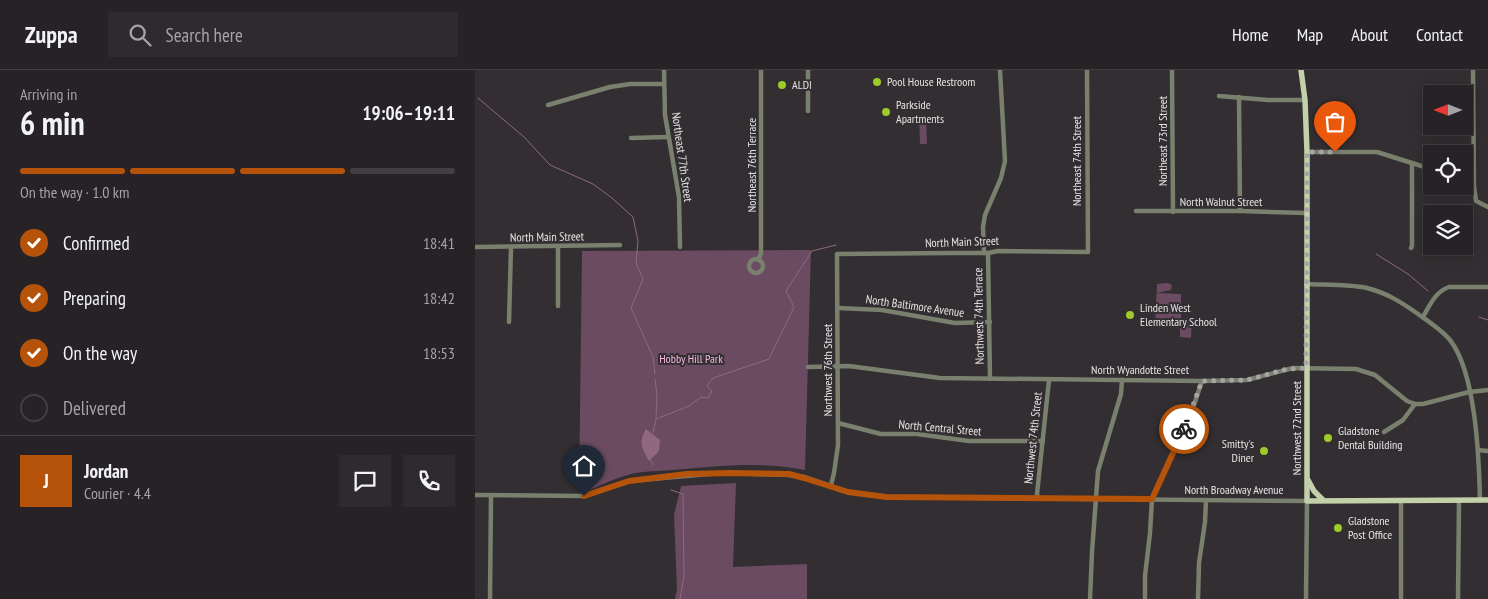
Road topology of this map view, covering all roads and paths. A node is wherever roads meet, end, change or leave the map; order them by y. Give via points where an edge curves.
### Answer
1 (664, 70) edge
2 (761, 70) edge
3 (808, 70) edge
4 (1000, 70) edge
5 (1087, 70) edge
6 (1172, 70) edge
7 (1301, 70) edge
8 (1473, 70) edge
9 (664, 84) junction
10 (1219, 96) dead end
11 (1239, 97) junction
12 (1305, 100) junction
13 (548, 105) dead end
14 (809, 111) dead end
15 (668, 137) junction
16 (631, 138) dead end
17 (1473, 145) edge
18 (1307, 152) junction
19 (1412, 163) junction
20 (1423, 166) edge
21 (1473, 182) edge
22 (1488, 207) edge
23 (1239, 211) junction
24 (1136, 212) dead end
25 (1173, 212) junction
26 (1306, 213) junction
27 (620, 245) dead end
28 (475, 247) edge
29 (511, 247) junction
30 (558, 247) junction
31 (680, 247) dead end
32 (1411, 248) dead end
33 (1088, 252) joint
34 (986, 253) junction
35 (837, 254) joint
36 (758, 260) dead end
37 (1306, 284) junction
38 (1488, 287) edge
39 (558, 306) dead end
40 (837, 308) junction
41 (1423, 317) junction
42 (509, 322) dead end
43 (990, 322) junction
44 (808, 367) dead end
45 (837, 367) junction
46 (1306, 368) junction
47 (990, 379) junction
48 (1049, 380) junction
49 (1122, 380) junction
50 (1202, 381) junction
51 (1488, 390) edge
52 (1469, 392) junction
53 (1415, 404) junction
54 (838, 423) junction
55 (1384, 432) dead end
56 (1043, 441) junction
57 (1478, 450) junction
58 (1488, 450) edge
59 (1307, 478) junction
60 (831, 485) junction
61 (475, 495) edge
62 (491, 496) junction
63 (1038, 498) junction
64 (1095, 499) junction
65 (1152, 499) junction
66 (1206, 500) junction
67 (1307, 500) junction
68 (1324, 500) junction
69 (1401, 500) junction
70 (1459, 500) junction
71 (1480, 500) junction
72 (1488, 500) edge
73 (490, 599) edge
74 (1090, 599) edge
75 (1145, 599) edge
76 (1198, 599) edge
77 (1306, 599) edge
78 (1401, 599) edge
79 (1458, 599) edge

1 - 9 street, Northeast 77th Street
2 - 36 street, Northeast 76th Terrace via 761,253
3 - 14 street
4 - 34 street, Northwest 74th Terrace via 1005,161 985,215
5 - 33 street, Northeast 74th Street
6 - 25 street, Northeast 73rd Street
7 - 12 main road, Northwest 72nd Street
8 - 17 street
9 - 13 street via 610,87
9 - 15 street, Northeast 77th Street
10 - 11 street
11 - 12 street
11 - 23 street
12 - 18 main road, Northwest 72nd Street
15 - 16 street
15 - 31 street, Northeast 77th Street via 678,188
18 - 19 street via 1377,152
18 - 26 main road, Northwest 72nd Street
19 - 20 street
19 - 32 street
21 - 22 street via 1476,201
23 - 25 street, North Walnut Street
23 - 26 street, North Walnut Street
24 - 25 street, North Walnut Street
26 - 37 main road, Northwest 72nd Street
27 - 30 street, North Main Street
28 - 29 street, North Main Street
29 - 30 street, North Main Street
29 - 42 street
30 - 39 street
33 - 34 street, North Main Street via 998,250
34 - 35 street, North Main Street
34 - 43 street, Northwest 74th Terrace
35 - 40 street, Northwest 76th Street
37 - 41 street via 1377,291 1395,297
37 - 46 main road, Northwest 72nd Street
38 - 41 street via 1444,289 1436,295
40 - 43 street, North Baltimore Avenue via 883,310 955,322
40 - 45 street, Northwest 76th Street
41 - 52 street via 1454,346 1463,363
43 - 47 street, Northwest 74th Terrace
44 - 45 street, North Wyandotte Street
45 - 47 street, North Wyandotte Street via 940,378
45 - 54 street, Northwest 76th Street
46 - 50 street, North Wyandotte Street via 1287,369 1247,380
46 - 53 street, North Wyandotte Street via 1365,370
46 - 59 main road, Northwest 72nd Street
47 - 48 street, North Wyandotte Street
48 - 49 street, North Wyandotte Street
48 - 56 street, Northwest 74th Street
49 - 50 street, North Wyandotte Street
49 - 64 street via 1121,394 1101,460
50 - 65 street
51 - 52 street
52 - 53 street
52 - 57 street
53 - 55 street via 1403,420
54 - 56 street, North Central Street via 881,434 917,434 969,441
54 - 60 street, Northwest 76th Street via 837,456
56 - 63 street, Northwest 74th Street
57 - 58 street
57 - 71 street
59 - 67 main road, Northwest 72nd Street
59 - 68 main road
60 - 62 street, North Broadway Avenue via 789,474 687,474 629,481 584,496
60 - 63 street, North Broadway Avenue via 848,492 886,497
61 - 62 street, North Broadway Avenue
62 - 73 street
63 - 64 street, North Broadway Avenue
64 - 65 street, North Broadway Avenue
64 - 74 street
65 - 66 street, North Broadway Avenue
65 - 75 street
66 - 67 street, North Broadway Avenue
66 - 76 street
67 - 68 main road, North Broadway Avenue
67 - 77 street, Northwest 72nd Street
68 - 69 main road, North Broadway Avenue
69 - 70 main road, North Broadway Avenue
69 - 78 street
70 - 71 main road, North Broadway Avenue
70 - 79 street
71 - 72 main road, North Broadway Avenue

